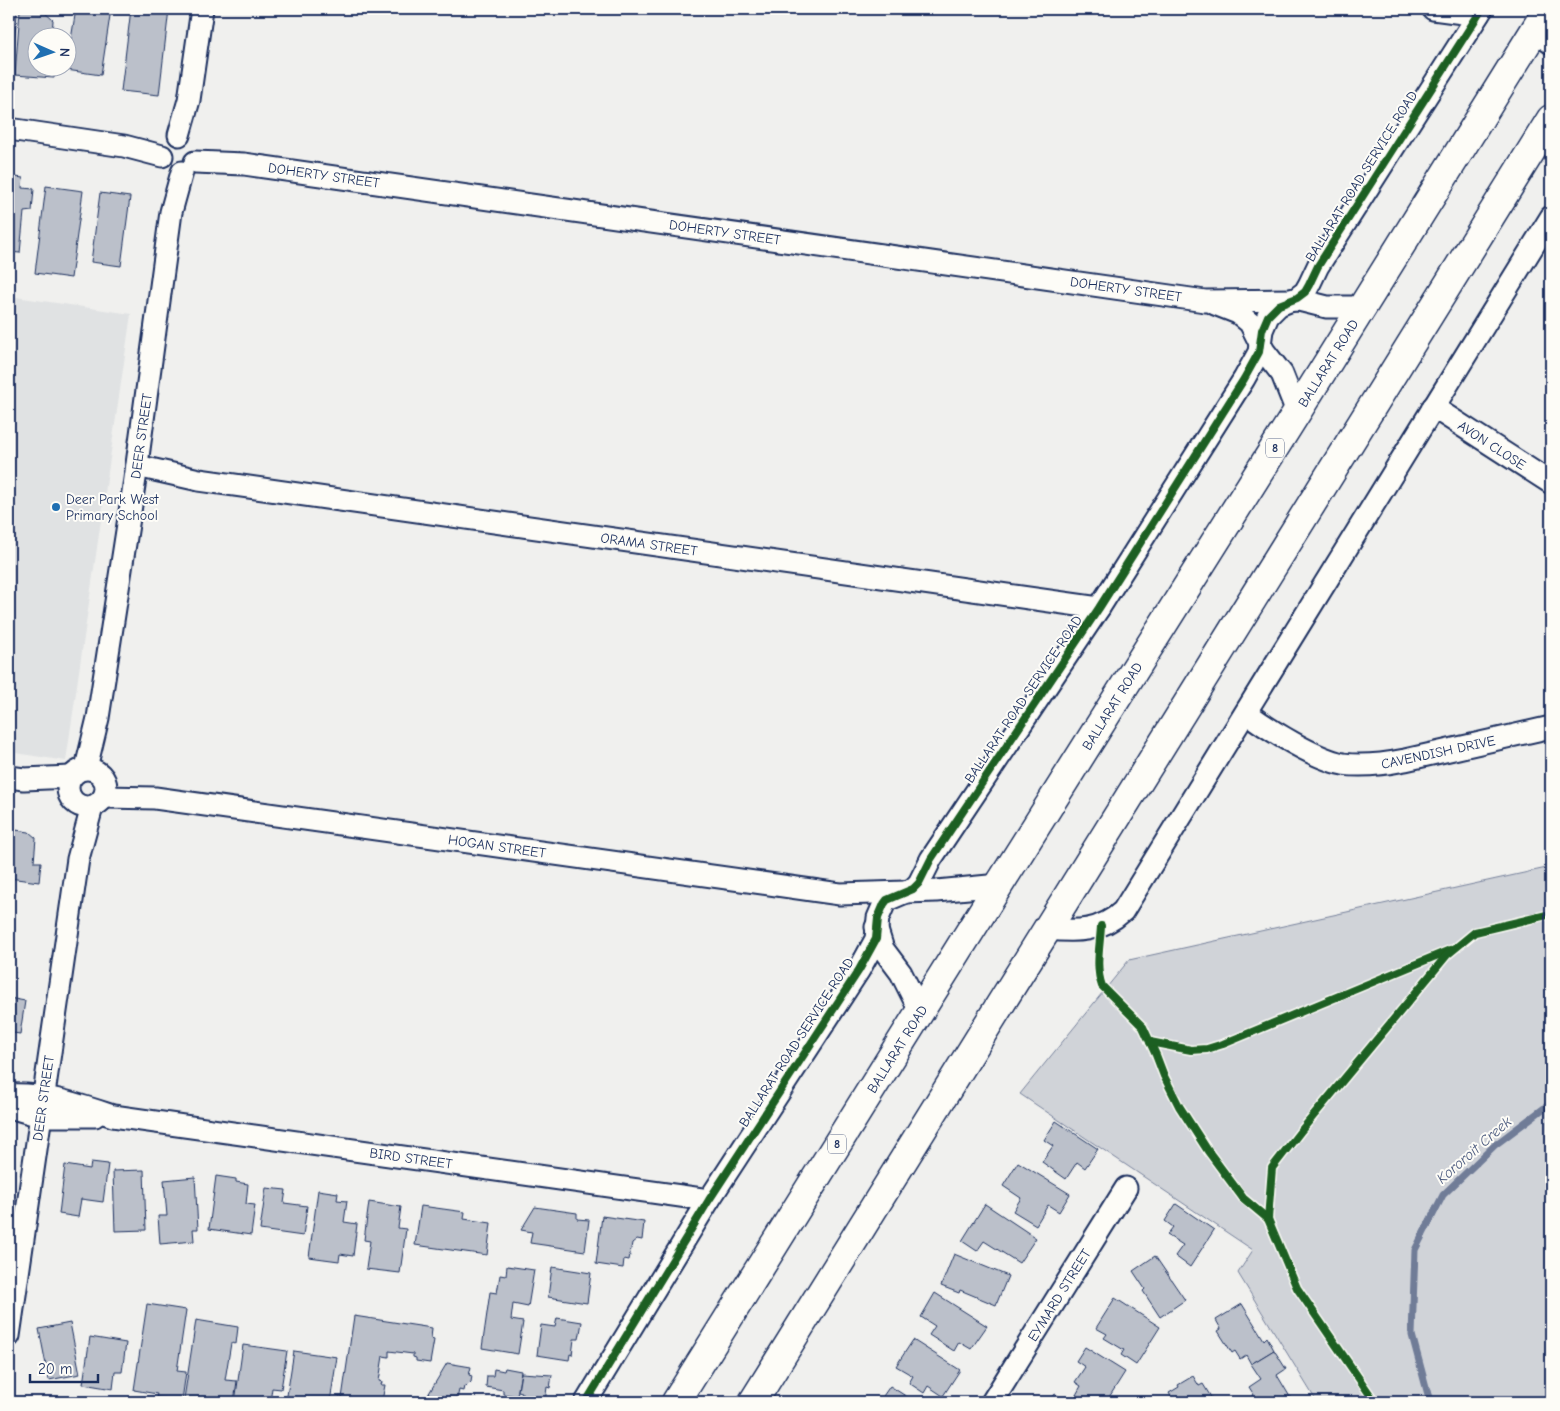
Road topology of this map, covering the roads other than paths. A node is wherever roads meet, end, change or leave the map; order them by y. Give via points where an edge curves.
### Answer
1 (202, 9) edge
2 (1433, 9) edge
3 (1480, 12) edge
4 (1544, 28) edge
5 (1551, 119) edge
6 (9, 130) edge
7 (180, 154) junction
8 (1551, 217) edge
9 (1291, 300) junction
10 (1205, 301) junction
11 (1363, 307) junction
12 (1261, 344) junction
13 (1433, 407) junction
14 (1297, 412) junction
15 (136, 472) junction
16 (1551, 483) edge
17 (1099, 608) junction
18 (1247, 713) junction
19 (1551, 727) edge
20 (16, 778) edge
21 (88, 788) junction
22 (999, 886) junction
23 (905, 892) junction
24 (840, 894) junction
25 (1048, 929) junction
26 (877, 933) junction
27 (920, 1011) junction
28 (9, 1095) edge
29 (41, 1106) junction
30 (9, 1107) edge
31 (1126, 1188) dead end
32 (709, 1200) junction
33 (9, 1336) edge
34 (586, 1402) edge
35 (676, 1402) edge
36 (753, 1402) edge
37 (992, 1402) edge

1 - 7 street, DEER STREET
2 - 3 street
3 - 9 street, BALLARAT ROAD SERVICE ROAD via 1318,266 1307,290
4 - 11 highway, BALLARAT ROAD / 8
5 - 25 highway
6 - 7 street, DOHERTY STREET
7 - 10 street, DOHERTY STREET
7 - 15 street, DEER STREET
8 - 13 street
9 - 10 street, DOHERTY STREET
9 - 11 street, DOHERTY STREET via 1335,308
9 - 12 street, BALLARAT ROAD SERVICE ROAD via 1276,307 1268,316
10 - 12 street, DOHERTY STREET via 1244,316
11 - 14 highway, BALLARAT ROAD / 8
12 - 14 street, DOHERTY STREET via 1282,374
12 - 17 street, BALLARAT ROAD SERVICE ROAD via 1258,356 1244,379
13 - 16 street, AVON CLOSE
13 - 18 street
14 - 22 highway, BALLARAT ROAD / 8
15 - 17 street, ORAMA STREET
15 - 21 street, DEER STREET
17 - 23 street, BALLARAT ROAD SERVICE ROAD via 931,859 919,883
18 - 19 street, CAVENDISH DRIVE via 1323,758 1364,766 1382,765
18 - 25 street via 1123,911 1102,926 1074,931
20 - 21 street, HOGAN STREET
21 - 24 street, HOGAN STREET
21 - 29 street, DEER STREET
22 - 23 street, HOGAN STREET
22 - 27 highway, BALLARAT ROAD / 8
23 - 24 street, HOGAN STREET
23 - 26 street, BALLARAT ROAD SERVICE ROAD via 884,904 878,918
24 - 26 street, HOGAN STREET via 867,911
25 - 36 highway
26 - 27 street, HOGAN STREET via 883,949 902,973
26 - 32 street, BALLARAT ROAD SERVICE ROAD via 859,970
27 - 35 highway, BALLARAT ROAD / 8
28 - 29 street, BIRD STREET
29 - 30 street, BIRD STREET
29 - 32 street, BIRD STREET
29 - 33 street, DEER STREET
31 - 37 street, EYMARD STREET
32 - 34 street, BALLARAT ROAD SERVICE ROAD

